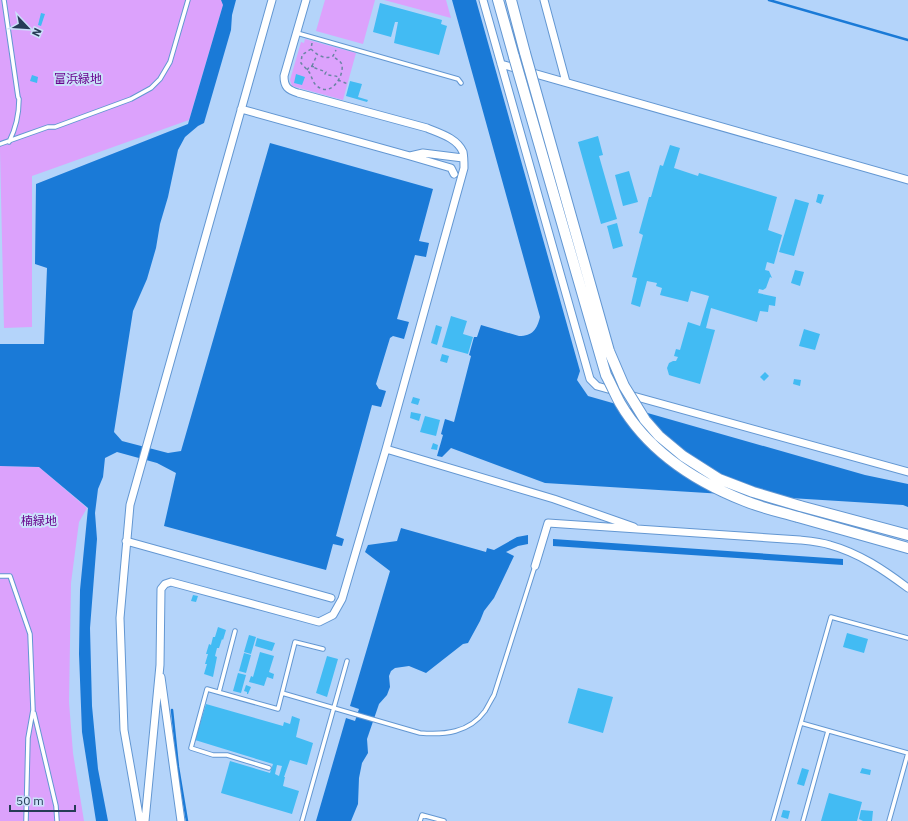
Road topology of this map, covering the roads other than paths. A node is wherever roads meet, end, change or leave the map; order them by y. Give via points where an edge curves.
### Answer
1 (4, 0) edge
2 (188, 0) edge
3 (272, 0) edge
4 (306, 0) edge
5 (482, 0) edge
6 (498, 0) edge
7 (511, 0) edge
8 (544, 0) edge
9 (296, 32) junction
10 (501, 64) junction
11 (566, 82) junction
12 (461, 83) dead end
13 (241, 109) junction
14 (9, 142) junction
15 (0, 144) edge
16 (410, 156) junction
17 (464, 158) junction
18 (454, 174) dead end
19 (908, 180) edge
20 (386, 449) junction
21 (908, 472) edge
22 (643, 530) junction
23 (908, 535) edge
24 (126, 541) junction
25 (908, 548) edge
26 (535, 566) joint
27 (0, 576) edge
28 (908, 588) edge
29 (331, 598) dead end
30 (235, 631) dead end
31 (908, 638) edge
32 (322, 649) dead end
33 (347, 661) dead end
34 (160, 665) junction
35 (219, 692) junction
36 (282, 693) junction
37 (334, 708) junction
38 (33, 710) junction
39 (801, 723) junction
40 (828, 731) junction
41 (908, 753) edge
42 (269, 768) dead end
43 (26, 821) edge
44 (57, 821) edge
45 (140, 821) edge
46 (145, 821) edge
47 (181, 821) edge
48 (302, 821) edge
49 (420, 821) edge
50 (444, 821) edge
51 (773, 821) edge
52 (803, 821) edge
53 (889, 821) edge

1 - 14 lane via 20,99 15,130
2 - 14 lane via 170,62 151,88 131,99
3 - 13 street
4 - 9 street
5 - 10 street
6 - 25 street, bridge via 606,375 621,404 641,431 658,450 685,471 747,502
7 - 23 street, bridge via 609,350 624,386 645,420 683,456 719,479 800,506
8 - 11 street
9 - 12 lane via 458,79
9 - 17 street via 284,76 288,90 438,132 457,143
10 - 11 street
10 - 21 street via 592,383
11 - 19 street
13 - 16 street
13 - 24 street via 130,505
14 - 15 lane
16 - 17 street via 423,153
16 - 18 street via 451,168
17 - 20 street via 464,168
20 - 22 street via 554,498
20 - 34 street via 342,599 333,615 319,622 171,582 165,584 160,595
22 - 26 street via 548,524
22 - 28 street via 800,540 830,545 860,556
24 - 29 street
24 - 45 street via 120,618 124,730
26 - 37 lane via 494,695 484,712 469,726 452,733 420,733
27 - 38 lane via 10,576 30,634
30 - 35 lane
31 - 39 lane via 831,617
32 - 36 lane via 295,642
33 - 37 lane
34 - 46 street
34 - 47 street
35 - 36 lane via 278,709
35 - 42 lane via 207,689 190,748
36 - 37 lane
37 - 48 lane
38 - 43 lane via 28,738
38 - 44 lane via 56,806
39 - 40 lane
39 - 51 lane
40 - 41 lane
40 - 52 lane
41 - 53 lane
49 - 50 lane via 422,815

